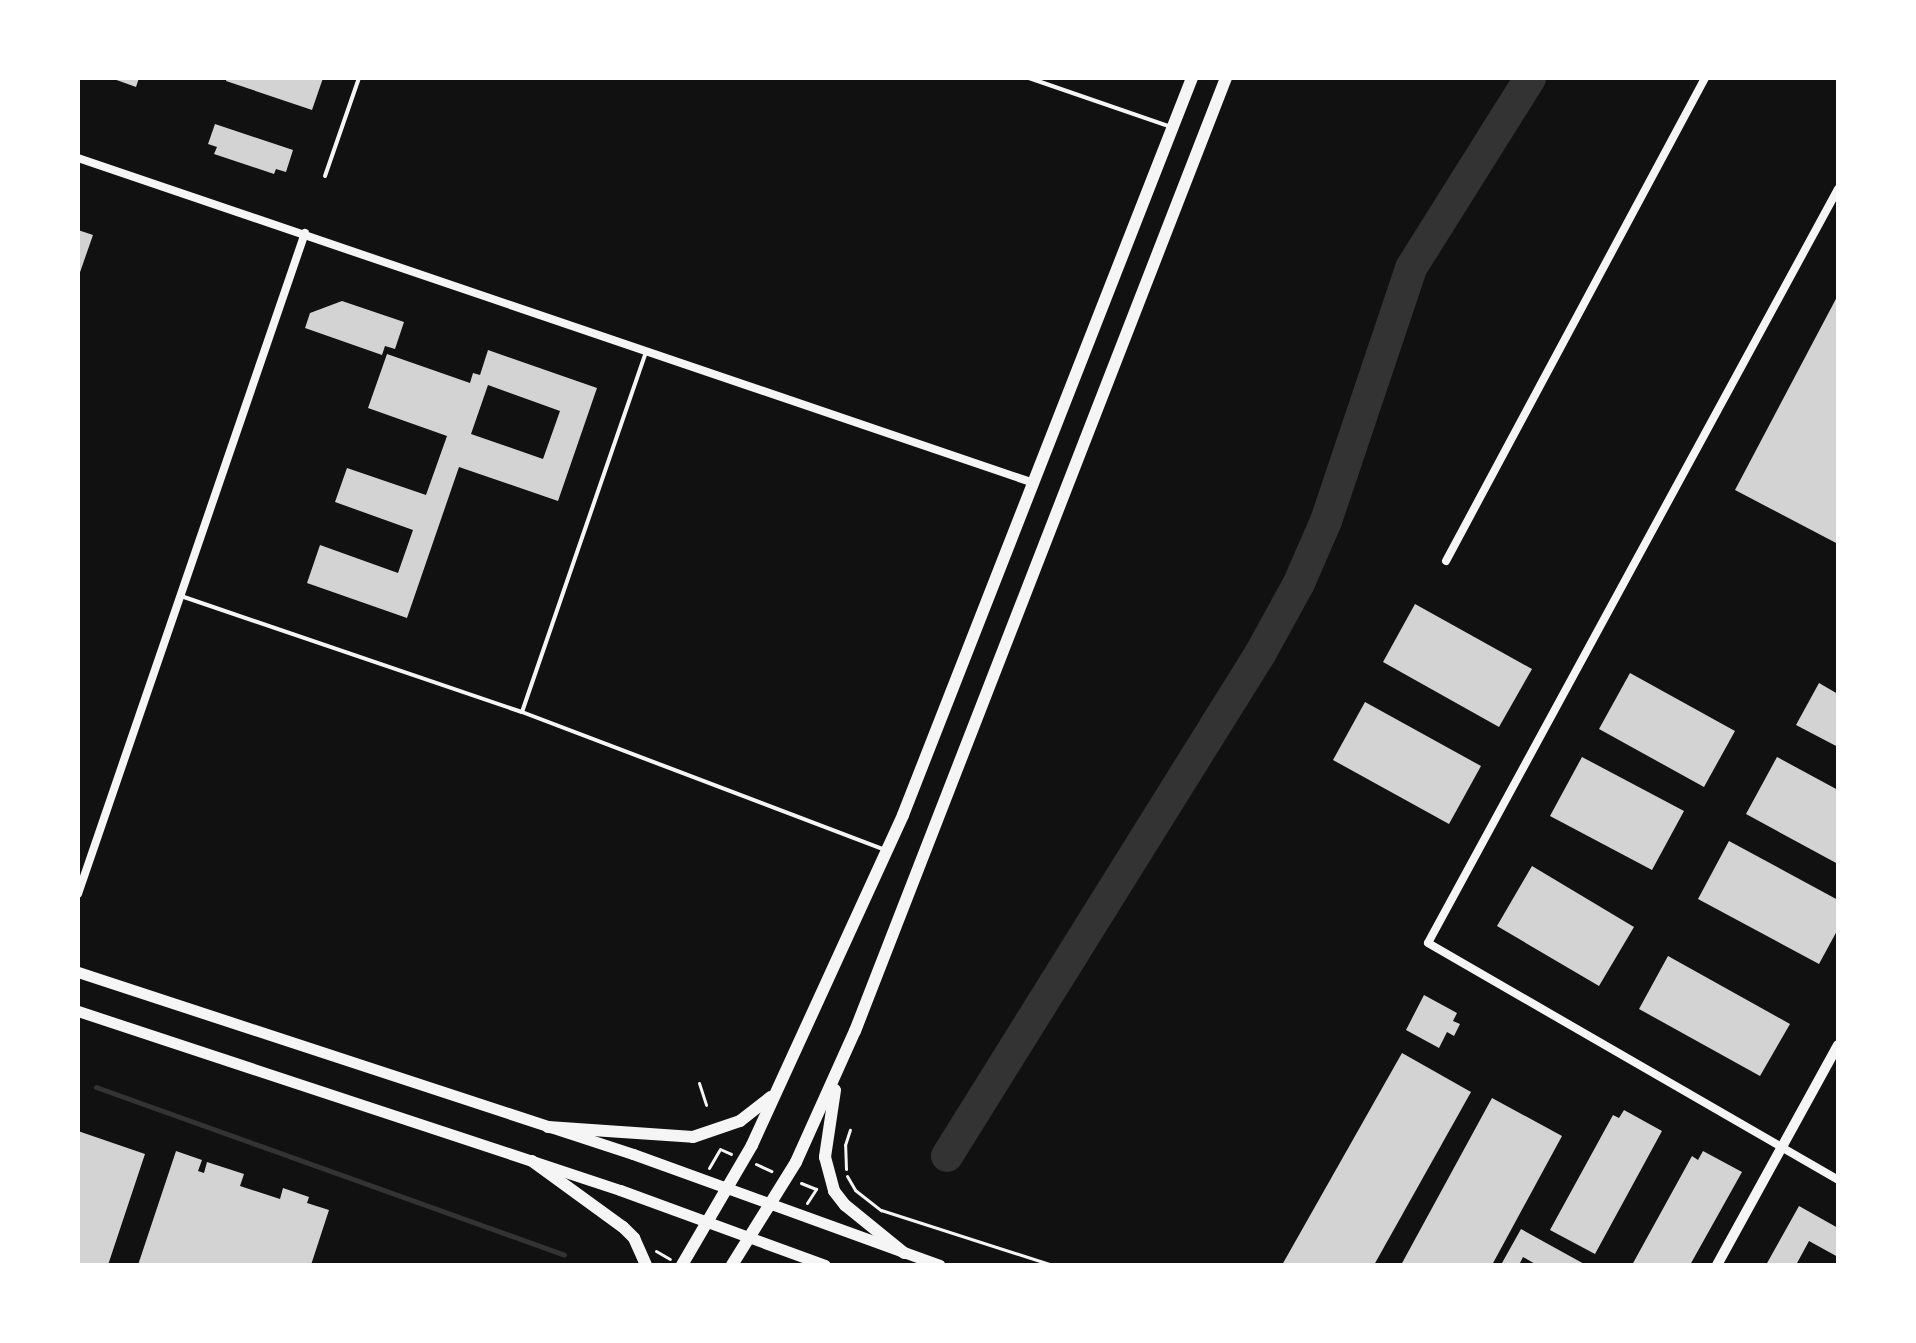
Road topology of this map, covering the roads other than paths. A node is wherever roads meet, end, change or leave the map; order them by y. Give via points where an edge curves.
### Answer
1 (359, 78) edge
2 (1029, 78) edge
3 (1192, 78) edge
4 (1226, 78) edge
5 (1705, 78) edge
6 (1173, 128) junction
7 (78, 158) edge
8 (325, 176) dead end
9 (1838, 189) edge
10 (305, 233) junction
11 (646, 350) junction
12 (1034, 483) junction
13 (1446, 561) dead end
14 (181, 596) junction
15 (522, 712) junction
16 (887, 850) junction
17 (78, 894) edge
18 (78, 972) edge
19 (78, 1011) edge
20 (1838, 1045) edge
21 (837, 1075) junction
22 (776, 1092) junction
23 (548, 1127) junction
24 (1781, 1148) junction
25 (532, 1161) junction
26 (1838, 1180) edge
27 (727, 1189) junction
28 (770, 1204) junction
29 (707, 1222) junction
30 (750, 1237) junction
31 (904, 1253) junction
32 (676, 1262) edge
33 (646, 1265) edge
34 (732, 1265) edge
35 (825, 1265) edge
36 (939, 1265) edge
37 (1717, 1265) edge

1 - 8 lane
2 - 6 lane
3 - 6 main road
4 - 21 main road
5 - 13 street
6 - 12 main road
7 - 10 street
9 - 24 street via 1428,943
10 - 11 street
10 - 14 street
11 - 12 street
11 - 15 lane
12 - 16 main road
14 - 15 lane
14 - 17 street
15 - 16 lane
16 - 22 main road
18 - 23 main road
19 - 25 main road
20 - 24 street
21 - 28 main road
21 - 31 main road via 825,1157 828,1174 845,1205
22 - 23 main road via 740,1121 693,1137
22 - 27 main road
23 - 27 main road
24 - 26 street
24 - 37 street
25 - 29 main road
25 - 33 main road via 623,1227
27 - 28 main road
27 - 29 main road
28 - 30 main road
28 - 31 main road
29 - 30 main road
29 - 32 main road
30 - 34 main road
30 - 35 main road
31 - 36 main road

